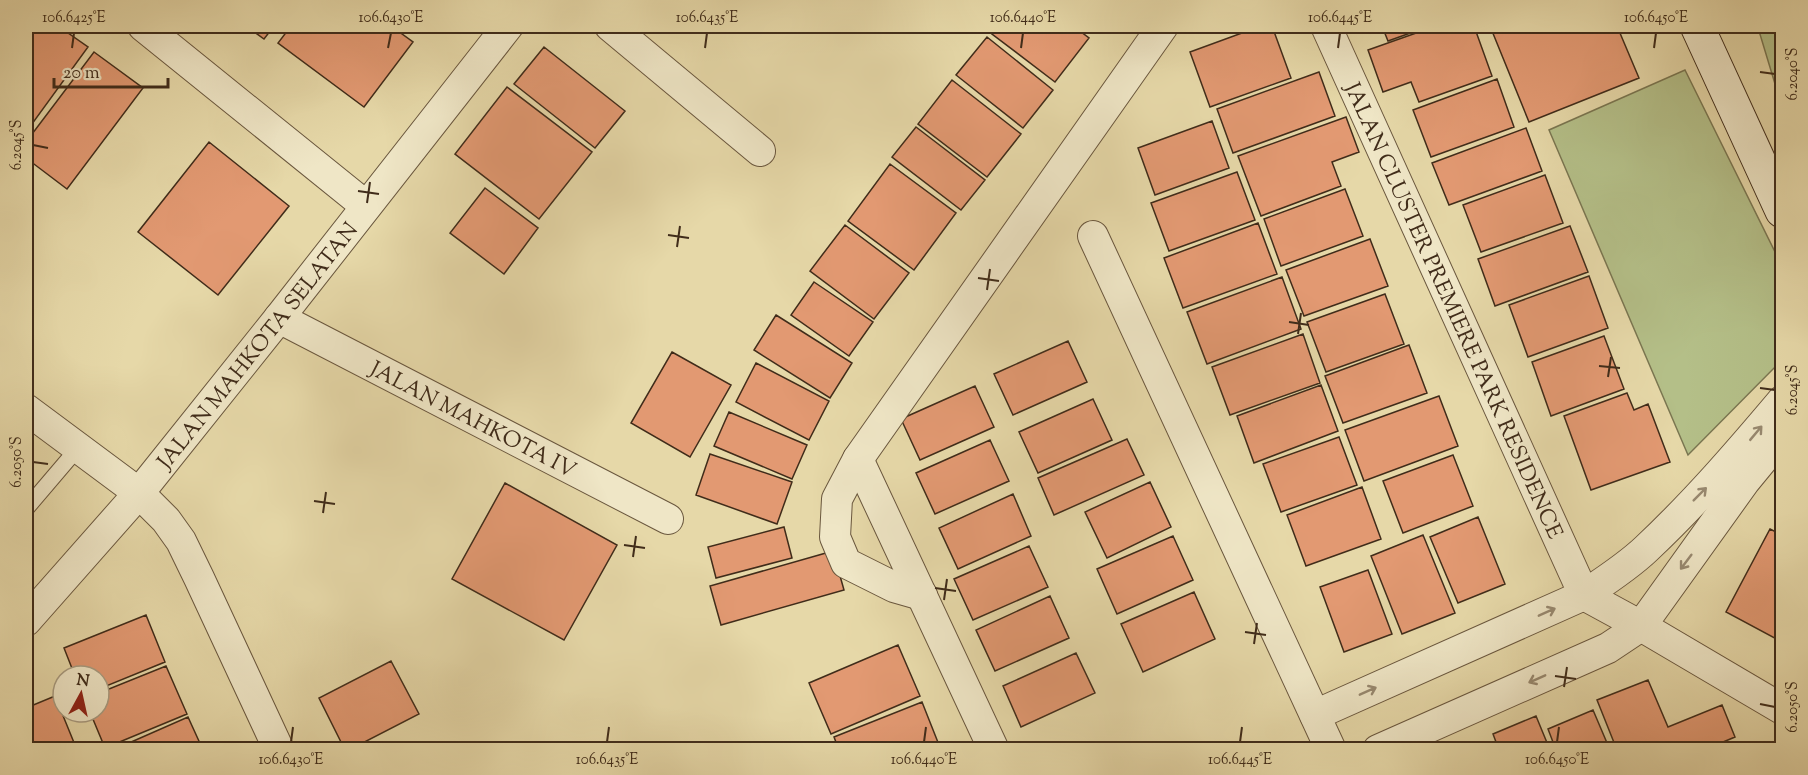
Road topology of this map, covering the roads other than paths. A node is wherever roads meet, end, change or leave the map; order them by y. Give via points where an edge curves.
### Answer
1 (143, 26) edge
2 (508, 26) edge
3 (610, 26) edge
4 (1163, 26) edge
5 (1326, 26) edge
6 (1697, 26) edge
7 (760, 151) dead end
8 (366, 206) junction
9 (1782, 211) edge
10 (1093, 236) dead end
11 (279, 318) junction
12 (1782, 401) edge
13 (26, 409) edge
14 (1782, 436) edge
15 (78, 448) junction
16 (858, 459) junction
17 (139, 493) junction
18 (26, 509) edge
19 (668, 519) dead end
20 (922, 595) junction
21 (1584, 596) junction
22 (26, 621) edge
23 (1641, 626) junction
24 (1782, 710) edge
25 (1315, 715) junction
26 (279, 750) edge
27 (994, 750) edge
28 (1331, 750) edge
29 (1378, 750) edge

1 - 8 street
2 - 8 street, JALAN MAHKOTA SELATAN
3 - 7 street
4 - 16 street
5 - 21 street, JALAN CLUSTER PREMIERE PARK RESIDENCE
6 - 9 street
8 - 11 street, JALAN MAHKOTA SELATAN
10 - 25 street
11 - 17 street, JALAN MAHKOTA SELATAN
11 - 19 street, JALAN MAHKOTA IV
21 -> 12 street via 1645,550 1729,464
13 - 15 street
14 -> 23 street
15 - 17 street
15 - 18 lane
16 - 20 street
16 - 20 street via 837,499 835,537 846,563 894,587
17 - 22 street, JALAN MAHKOTA SELATAN
17 - 26 street via 181,541
20 - 27 street
21 - 23 street
25 -> 21 street
23 - 24 street
23 -> 29 street via 1608,648
25 - 28 street

